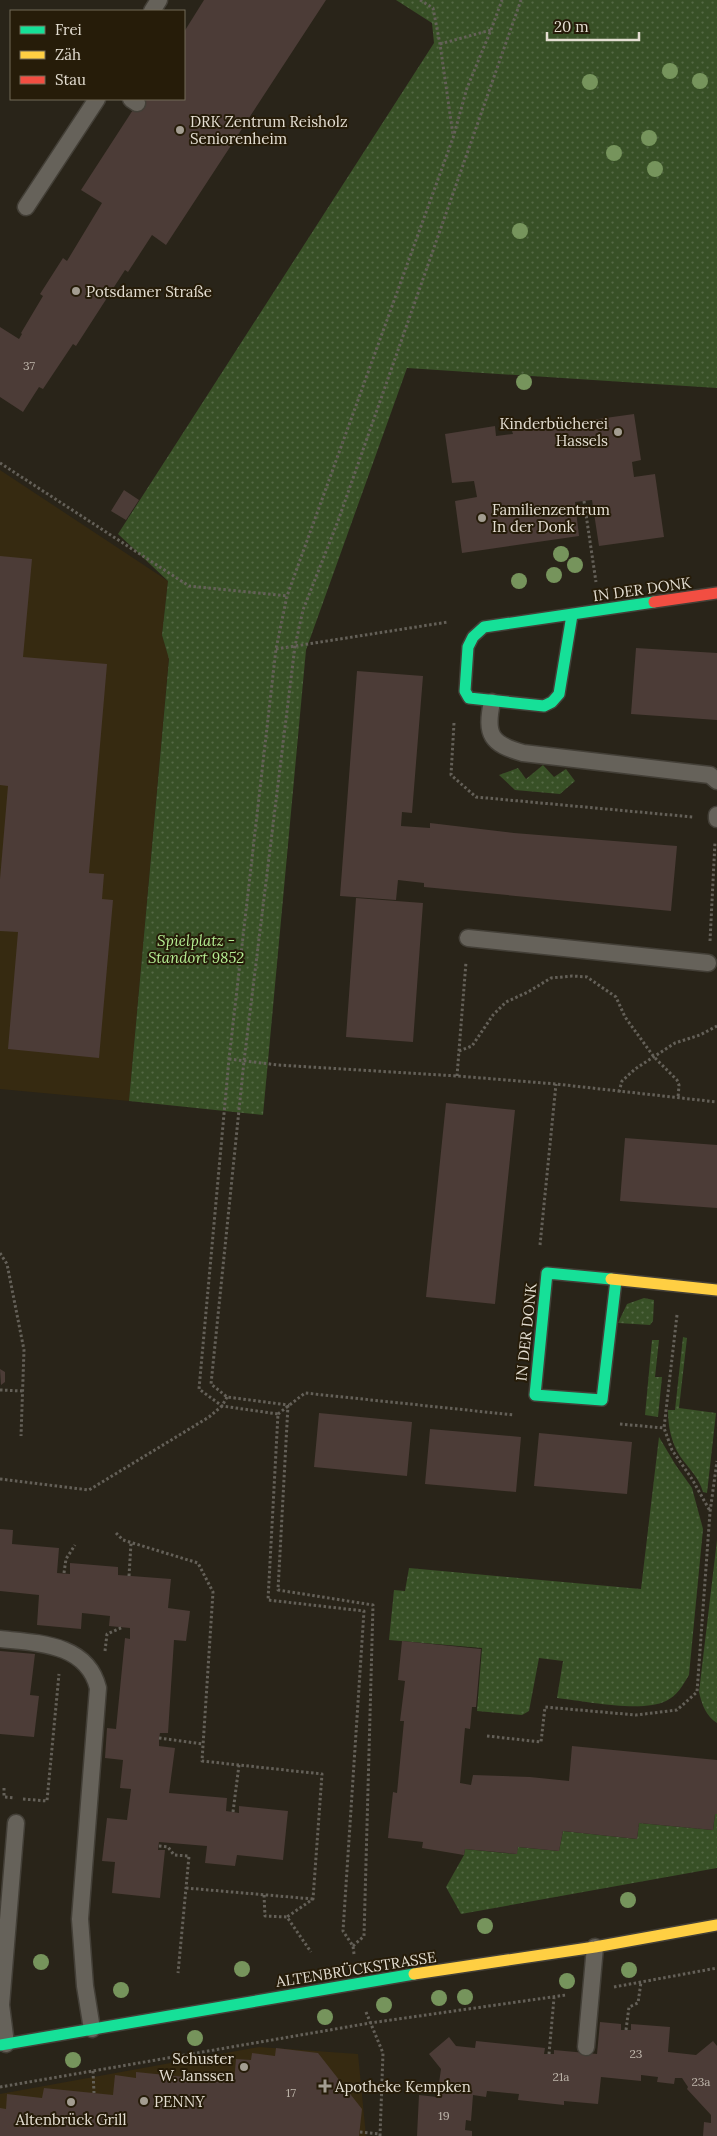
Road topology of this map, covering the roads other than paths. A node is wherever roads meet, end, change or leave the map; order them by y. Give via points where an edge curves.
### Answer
1 (96, 100) edge
2 (26, 207) dead end
3 (717, 593) edge
4 (572, 615) junction
5 (492, 702) junction
6 (717, 781) edge
7 (717, 815) edge
8 (717, 819) edge
9 (468, 938) road end
10 (708, 963) road end
11 (616, 1280) junction
12 (717, 1290) edge
13 (0, 1639) edge
14 (16, 1823) dead end
15 (717, 1925) edge
16 (595, 1947) junction
17 (2, 1967) edge
18 (92, 2029) junction
19 (3, 2044) edge
20 (586, 2047) dead end

1 - 2 lane
3 - 4 street, IN DER DONK
4 - 5 street via 559,694 552,702 544,706
4 - 5 street, IN DER DONK via 484,627 478,631 468,647 464,691 468,698
5 - 6 lane via 490,732 499,745 510,750 710,775
7 - 8 lane
9 - 10 lane
11 - 11 street, IN DER DONK via 547,1273 535,1395 602,1400
11 - 12 street, IN DER DONK
13 - 18 lane via 48,1644 71,1652 96,1678 98,1688 80,1919
14 - 17 lane
15 - 16 street, ALTENBRÜCKSTRASSE
16 - 18 street, ALTENBRÜCKSTRASSE via 360,1982
16 - 20 lane
17 - 19 lane
18 - 19 street, ALTENBRÜCKSTRASSE

